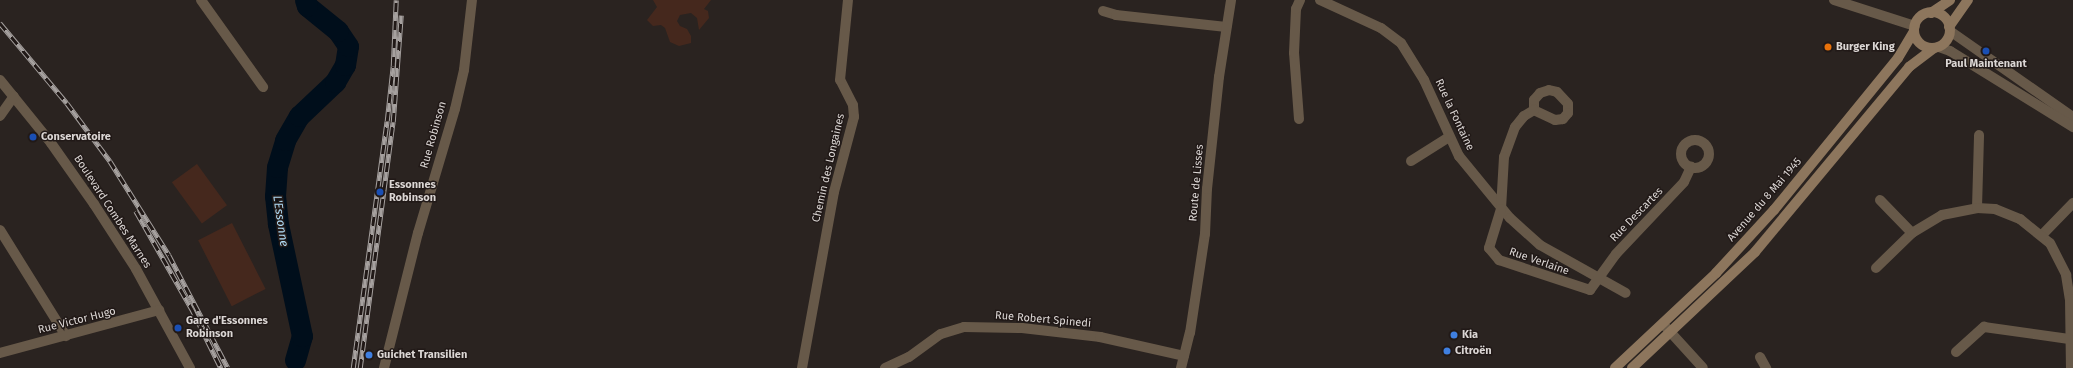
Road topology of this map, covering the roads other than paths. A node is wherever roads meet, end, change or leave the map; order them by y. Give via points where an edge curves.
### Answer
1 (201, 0) edge
2 (472, 0) edge
3 (848, 0) edge
4 (1231, 0) edge
5 (1300, 0) edge
6 (1320, 0) edge
7 (1834, 0) edge
8 (1950, 0) edge
9 (1968, 0) edge
10 (1103, 11) dead end
11 (1931, 13) junction
12 (1226, 27) junction
13 (1914, 28) junction
14 (1950, 29) junction
15 (1937, 47) junction
16 (0, 80) edge
17 (263, 87) dead end
18 (14, 96) junction
19 (1534, 110) dead end
20 (0, 116) edge
21 (2073, 118) edge
22 (1299, 120) dead end
23 (2073, 127) edge
24 (1979, 134) dead end
25 (1448, 137) junction
26 (1411, 161) dead end
27 (1691, 167) dead end
28 (1880, 200) dead end
29 (2073, 203) edge
30 (1977, 208) junction
31 (1501, 209) junction
32 (0, 230) edge
33 (1912, 233) junction
34 (2042, 235) junction
35 (1876, 268) dead end
36 (1599, 278) junction
37 (1626, 294) dead end
38 (2072, 299) edge
39 (159, 310) junction
40 (1663, 324) junction
41 (1671, 333) junction
42 (66, 336) junction
43 (2069, 338) junction
44 (0, 352) edge
45 (1956, 352) dead end
46 (1184, 356) junction
47 (1760, 357) dead end
48 (190, 368) edge
49 (384, 368) edge
50 (802, 368) edge
51 (885, 368) edge
52 (1181, 368) edge
53 (1615, 368) edge
54 (1632, 368) edge
55 (1703, 368) edge
56 (1766, 368) edge
57 (2071, 368) edge

1 - 17 street
2 - 49 street, Rue Robinson via 464,70 455,108 418,234
3 - 50 street, Chemin des Longaines via 840,80 854,105 854,117 834,192
4 - 12 street, Route de Lisses
5 - 22 street via 1296,9 1294,60
6 - 25 street, Rue la Fontaine via 1368,21 1401,43 1424,80
7 - 13 street
8 - 11 main road, Avenue du 8 Mai 1945
9 - 14 main road
10 - 12 street via 1116,15
11 - 13 main road, Avenue du 8 Mai 1945 via 1921,17
11 - 14 main road via 1941,15
12 - 46 street, Route de Lisses via 1207,189 1205,234
13 - 15 main road via 1920,44
13 - 40 main road, Avenue du 8 Mai 1945 via 1898,58 1774,210 1716,273
14 - 15 main road via 1947,40
14 - 21 street
15 - 23 street via 1950,51
15 - 41 main road via 1909,67 1755,252
16 - 18 street, Boulevard Combes Marnes
18 - 20 street
18 - 39 street, Boulevard Combes Marnes via 94,204
19 - 31 street via 1524,116 1509,138 1501,177
24 - 30 street
25 - 26 street
25 - 31 street, Rue la Fontaine via 1470,173
27 - 36 street, Rue Descartes via 1684,182 1620,250
28 - 33 street
29 - 34 street
30 - 33 street via 1942,215
30 - 34 street via 2008,213
31 - 36 street, Rue la Fontaine via 1540,245
31 - 36 street, Rue Verlaine via 1489,248 1494,257 1585,290 1590,290
32 - 42 street
33 - 35 street
34 - 38 street via 2063,264
36 - 37 street, Rue la Fontaine
38 - 43 street
39 - 42 street, Rue Victor Hugo
39 - 48 street, Boulevard Combes Marnes
40 - 41 street
40 - 53 main road, Avenue du 8 Mai 1945
41 - 54 main road
41 - 55 street
42 - 44 street, Rue Victor Hugo
43 - 45 street via 1984,327
43 - 57 street
46 - 51 street, Rue Robert Spinedi via 1100,337 1022,328 964,327 941,334 909,357
46 - 52 street, Route de Lisses
47 - 56 street

